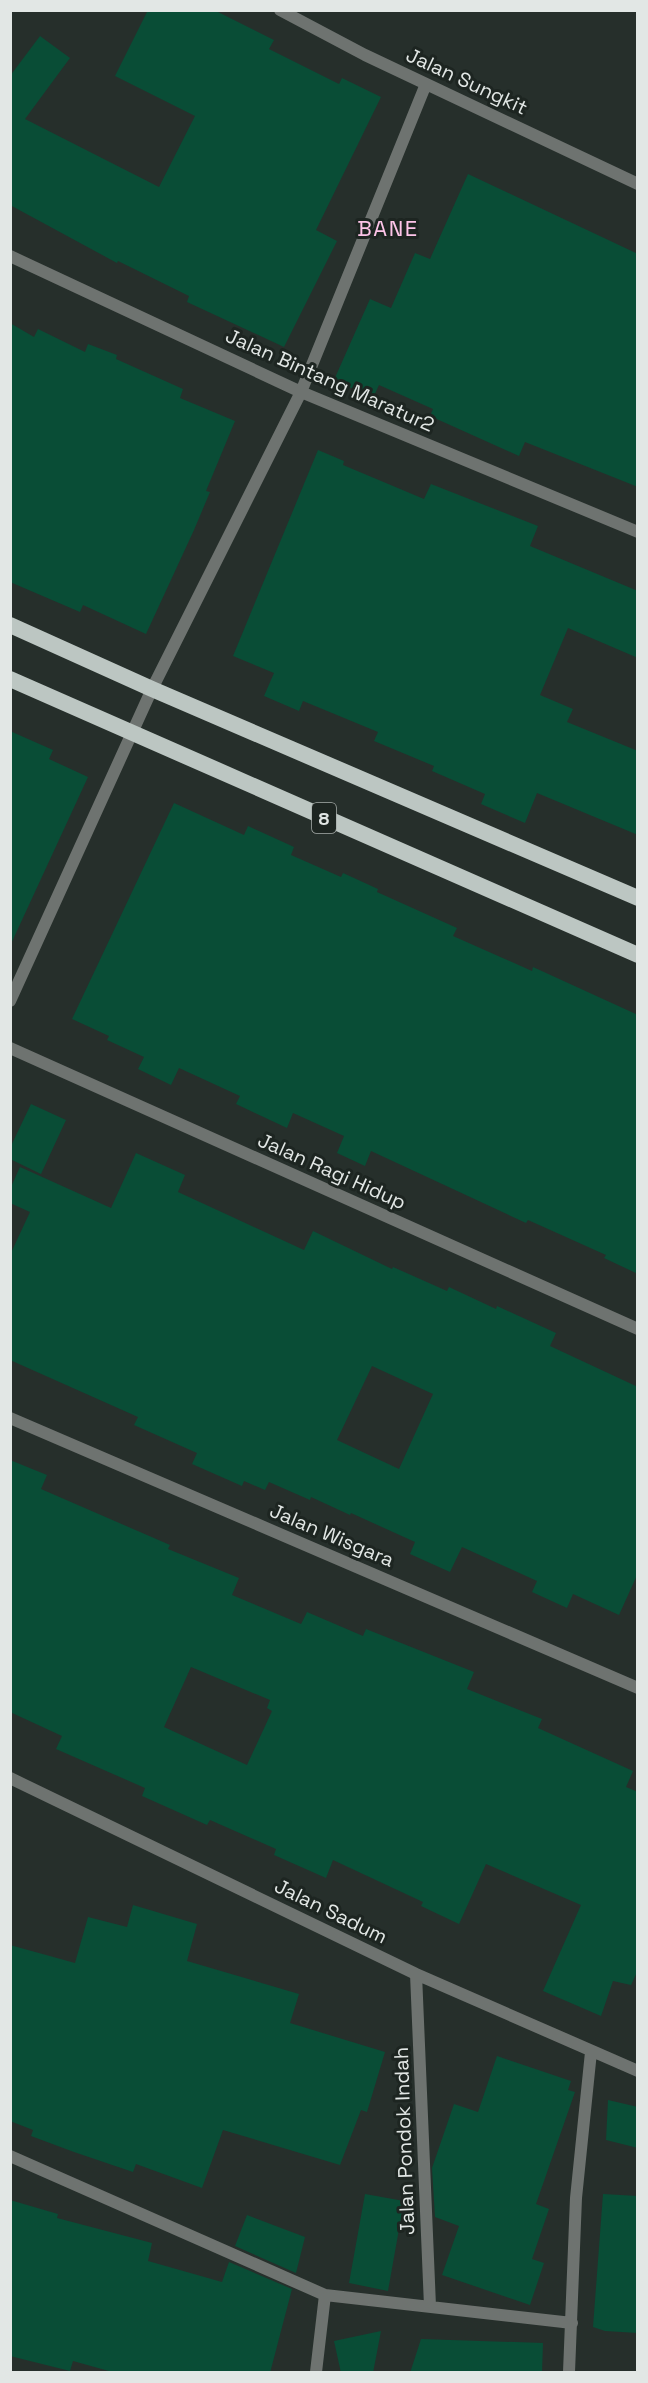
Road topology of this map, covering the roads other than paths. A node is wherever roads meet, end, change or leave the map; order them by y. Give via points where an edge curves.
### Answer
1 (280, 10) edge
2 (426, 84) junction
3 (638, 184) edge
4 (10, 256) edge
5 (301, 392) junction
6 (638, 532) edge
7 (10, 625) edge
8 (10, 679) edge
9 (152, 689) junction
10 (131, 734) junction
11 (638, 898) edge
12 (638, 956) edge
13 (10, 1001) edge
14 (10, 1048) edge
15 (638, 1329) edge
16 (10, 1418) edge
17 (638, 1688) edge
18 (10, 1778) edge
19 (417, 1974) junction
20 (591, 2052) junction
21 (638, 2072) edge
22 (10, 2156) edge
23 (325, 2295) junction
24 (430, 2306) junction
25 (572, 2323) junction
26 (316, 2373) edge
27 (569, 2373) edge

1 - 2 street, Jalan Sungkit
2 - 3 street, Jalan Sungkit
2 - 5 street
4 - 5 street, Jalan Bintang Maratur2
5 - 6 street, Jalan Bintang Maratur2
5 - 9 street
7 - 9 highway
8 - 10 highway, 8
9 - 10 street
9 - 11 highway
10 - 12 highway, 8
10 - 13 street
14 - 15 street, Jalan Ragi Hidup
16 - 17 street, Jalan Wisgara
18 - 19 street, Jalan Sadum
19 - 20 street, Jalan Sadum
19 - 24 street, Jalan Pondok Indah
20 - 21 street, Jalan Sadum
20 - 25 street via 576,2198
22 - 23 street
23 - 24 street
23 - 26 street
24 - 25 street
25 - 27 street

